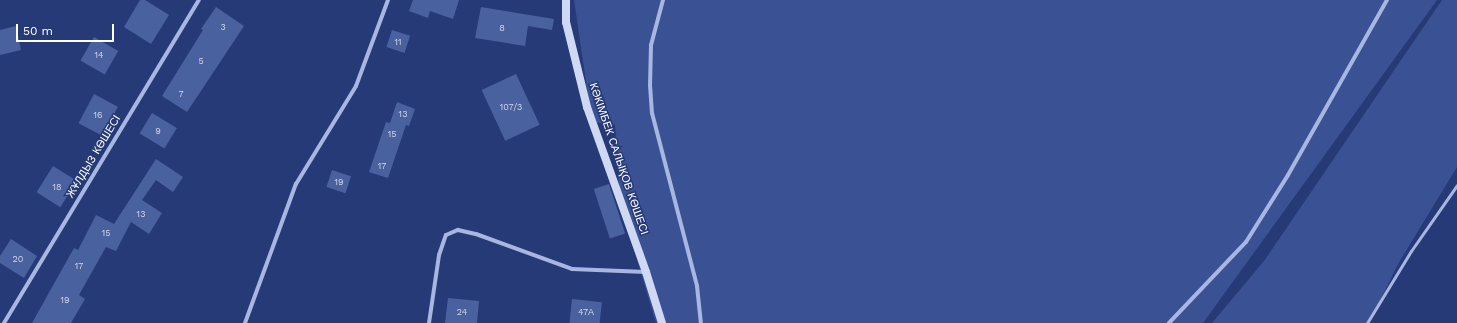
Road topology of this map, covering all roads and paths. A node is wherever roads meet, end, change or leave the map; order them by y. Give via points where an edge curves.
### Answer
1 (199, 0) edge
2 (388, 0) edge
3 (566, 0) edge
4 (663, 0) edge
5 (1387, 0) edge
6 (1457, 185) edge
7 (646, 272) junction
8 (4, 323) edge
9 (245, 323) edge
10 (429, 323) edge
11 (662, 323) edge
12 (701, 323) edge
13 (1170, 323) edge
14 (1367, 323) edge

1 - 8 street, ЖҰЛДЫЗ КӨШЕСІ
2 - 9 street via 356,86 296,184
3 - 7 street, КӘКІМБЕК САЛЫҚОВ КӨШЕСІ via 566,22 586,107
4 - 12 street via 651,45 652,113 697,286
5 - 13 street via 1288,175 1246,242
6 - 14 lane via 1411,251
7 - 10 street via 572,269 476,234 458,230 446,235 439,255
7 - 11 street, КӘКІМБЕК САЛЫҚОВ КӨШЕСІ

